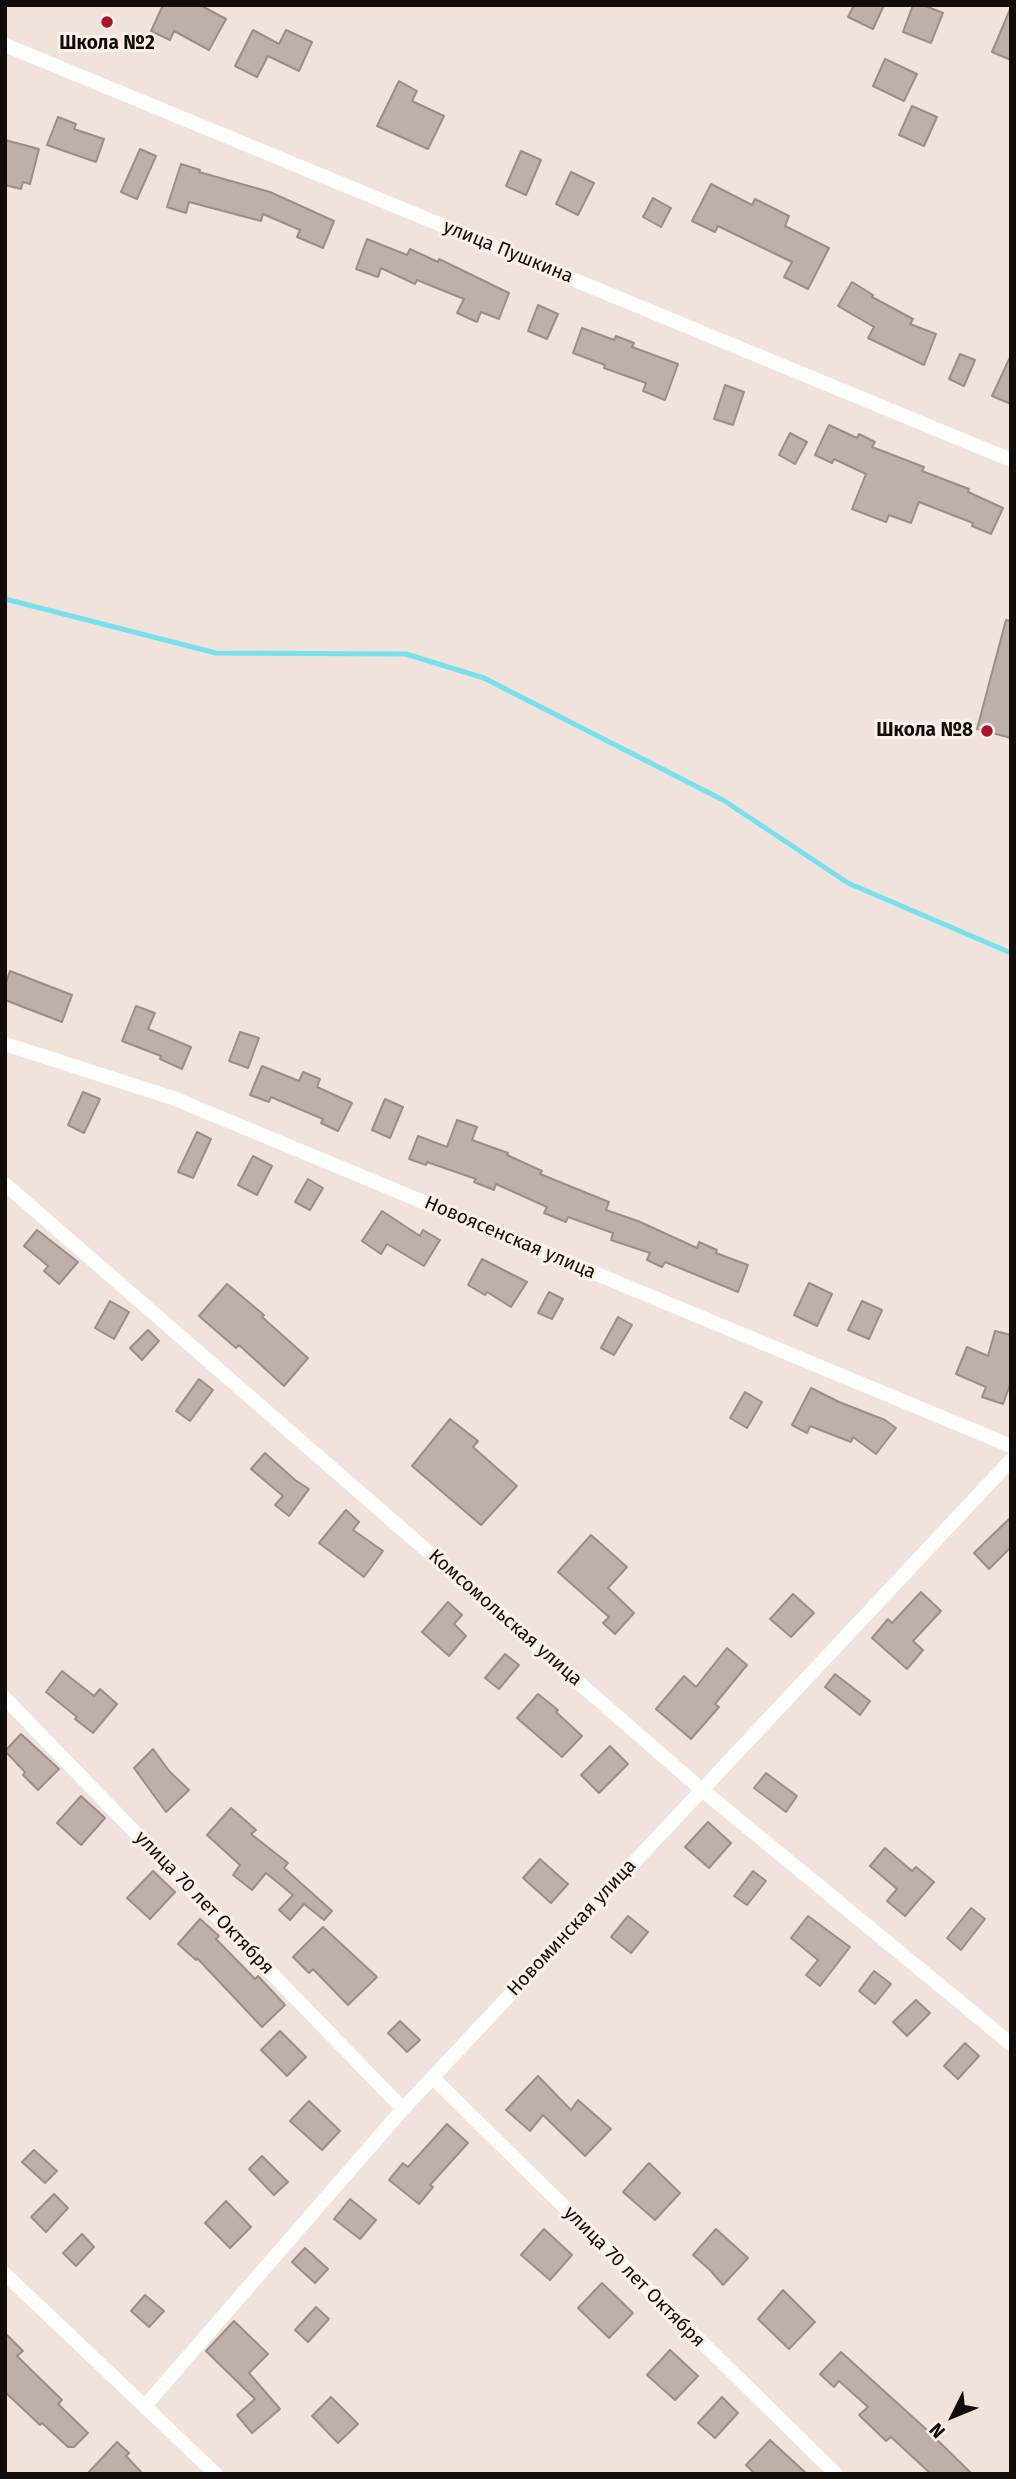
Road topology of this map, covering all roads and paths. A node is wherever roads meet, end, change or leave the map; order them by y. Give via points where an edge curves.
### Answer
1 (5, 45) edge
2 (1011, 460) edge
3 (5, 1044) edge
4 (5, 1184) edge
5 (1011, 1446) edge
6 (1011, 1460) edge
7 (5, 1698) edge
8 (701, 1789) junction
9 (1011, 2044) edge
10 (433, 2078) junction
11 (403, 2109) junction
12 (5, 2274) edge
13 (145, 2406) junction
14 (216, 2474) edge
15 (836, 2474) edge

1 - 2 street, улица Пушкина
3 - 5 street, Новоясенская улица via 173,1098
4 - 8 street, Комсомольская улица
6 - 8 street, Новоминская улица
7 - 11 street, улица 70 лет Октября
8 - 9 street, Комсомольская улица
8 - 10 street, Новоминская улица
10 - 11 street, Новоминская улица
10 - 15 street, улица 70 лет Октября
11 - 13 street, Новоминская улица
12 - 13 street
13 - 14 street

